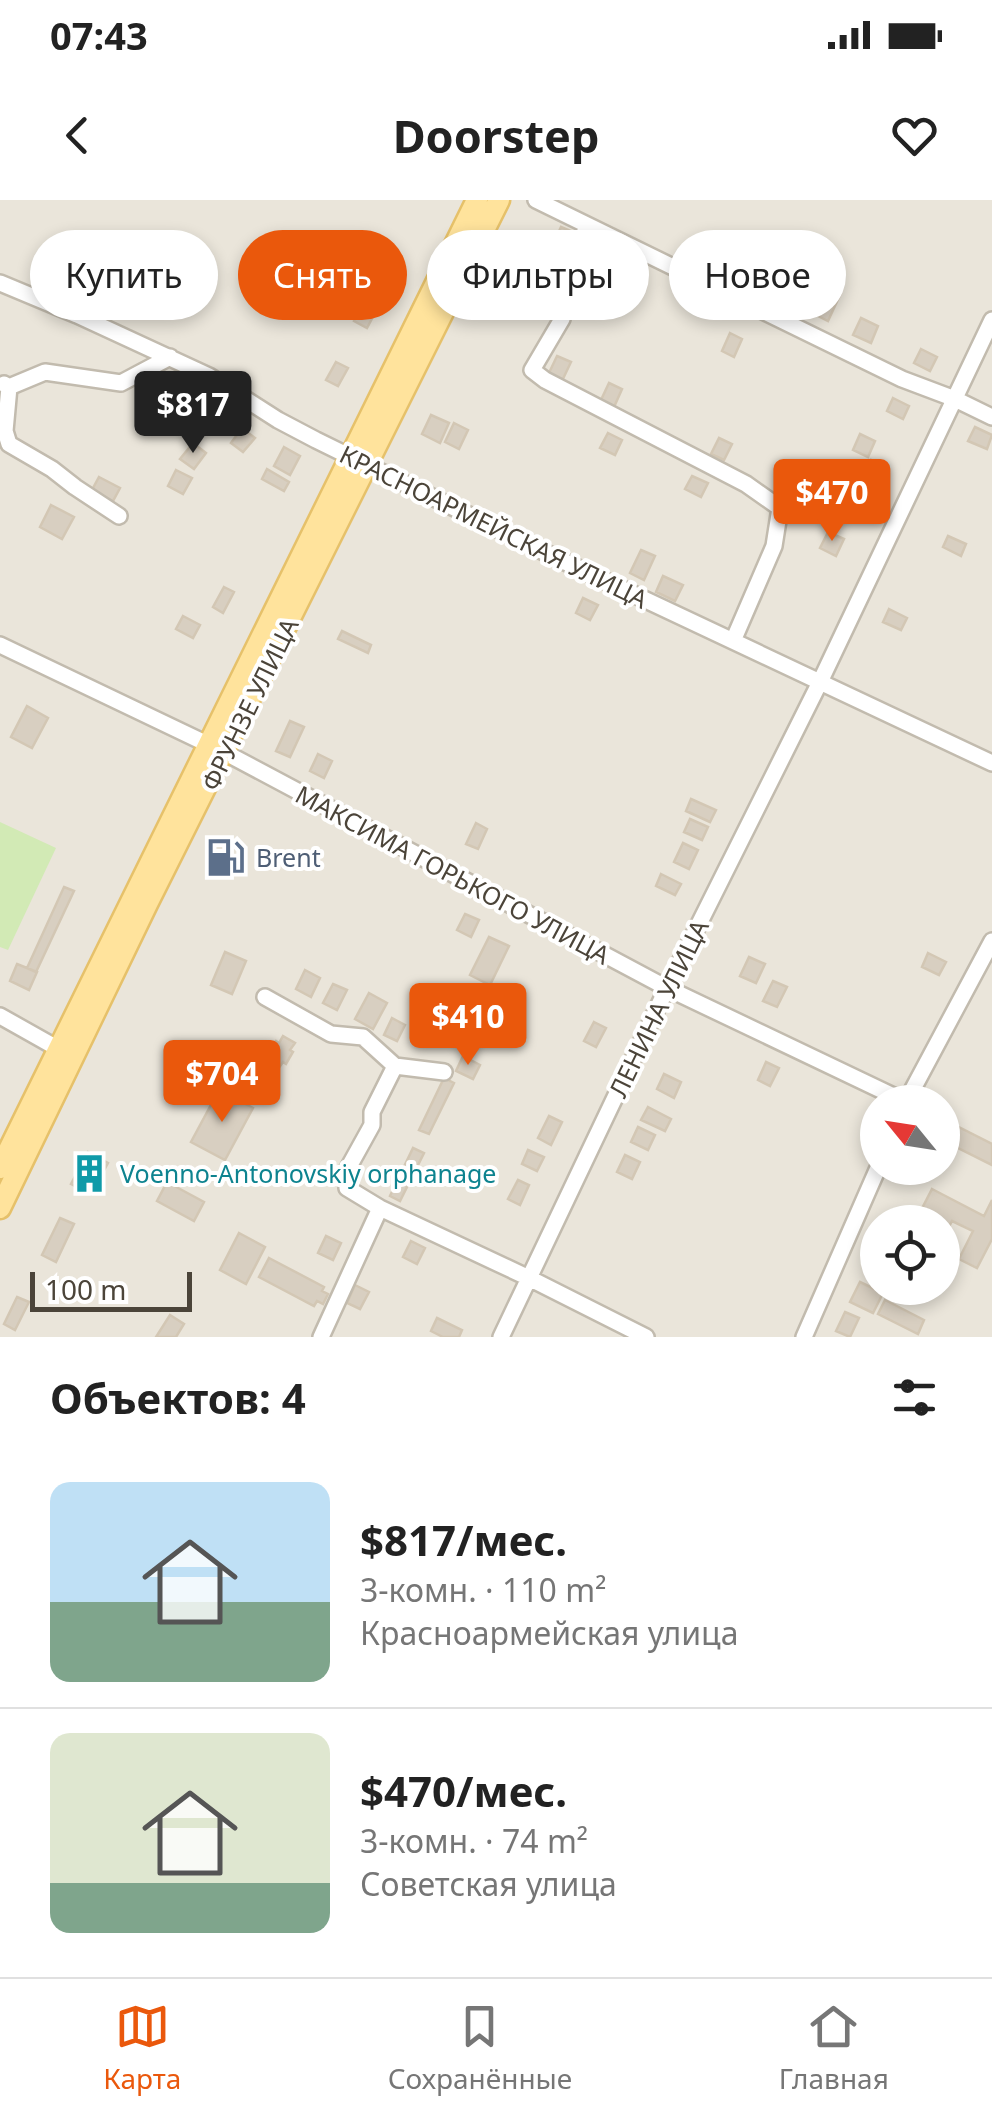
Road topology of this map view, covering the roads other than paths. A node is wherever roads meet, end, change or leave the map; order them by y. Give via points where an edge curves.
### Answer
1 (477, 200) edge
2 (498, 200) edge
3 (536, 200) edge
4 (587, 226) junction
5 (0, 283) edge
6 (992, 320) edge
7 (170, 357) junction
8 (4, 385) edge
9 (955, 399) junction
10 (992, 417) edge
11 (359, 460) junction
12 (119, 516) dead end
13 (733, 641) junction
14 (0, 645) edge
15 (820, 682) junction
16 (217, 749) junction
17 (992, 763) edge
18 (992, 941) edge
19 (667, 988) junction
20 (265, 997) dead end
21 (0, 1016) edge
22 (65, 1052) junction
23 (394, 1066) junction
24 (444, 1072) dead end
25 (870, 1085) edge
26 (915, 1085) edge
27 (0, 1168) edge
28 (871, 1185) edge
29 (0, 1208) edge
30 (380, 1208) junction
31 (529, 1278) junction
32 (322, 1337) edge
33 (501, 1337) edge
34 (646, 1337) edge
35 (804, 1337) edge

1 - 11 main road, ФРУНЗЕ УЛИЦА
2 - 11 main road, ФРУНЗЕ УЛИЦА
3 - 4 street
4 - 9 street
4 - 13 street via 570,268 562,318 532,370 780,508 774,546
5 - 7 street, КРАСНОАРМЕЙСКАЯ УЛИЦА
6 - 9 street, ЛЕНИНА УЛИЦА
7 - 8 street via 121,383 45,372
7 - 11 street, КРАСНОАРМЕЙСКАЯ УЛИЦА
8 - 12 street via 9,444
9 - 10 street
9 - 15 street, ЛЕНИНА УЛИЦА
11 - 13 street, КРАСНОАРМЕЙСКАЯ УЛИЦА
11 - 16 main road, ФРУНЗЕ УЛИЦА
13 - 15 street, КРАСНОАРМЕЙСКАЯ УЛИЦА
14 - 16 street, МАКСИМА ГОРЬКОГО УЛИЦА
15 - 17 street, КРАСНОАРМЕЙСКАЯ УЛИЦА
15 - 19 street, ЛЕНИНА УЛИЦА
16 - 19 street, МАКСИМА ГОРЬКОГО УЛИЦА
16 - 22 main road, ФРУНЗЕ УЛИЦА
18 - 26 street
19 - 25 street, МАКСИМА ГОРЬКОГО УЛИЦА
19 - 31 street, ЛЕНИНА УЛИЦА
20 - 23 street via 331,1034 363,1037
21 - 22 street
22 - 27 main road, ФРУНЗЕ УЛИЦА
22 - 29 main road, ФРУНЗЕ УЛИЦА
23 - 24 street
23 - 30 street via 346,1172 347,1188
28 - 35 street
30 - 31 street
30 - 32 street
31 - 33 street, ЛЕНИНА УЛИЦА
31 - 34 street

